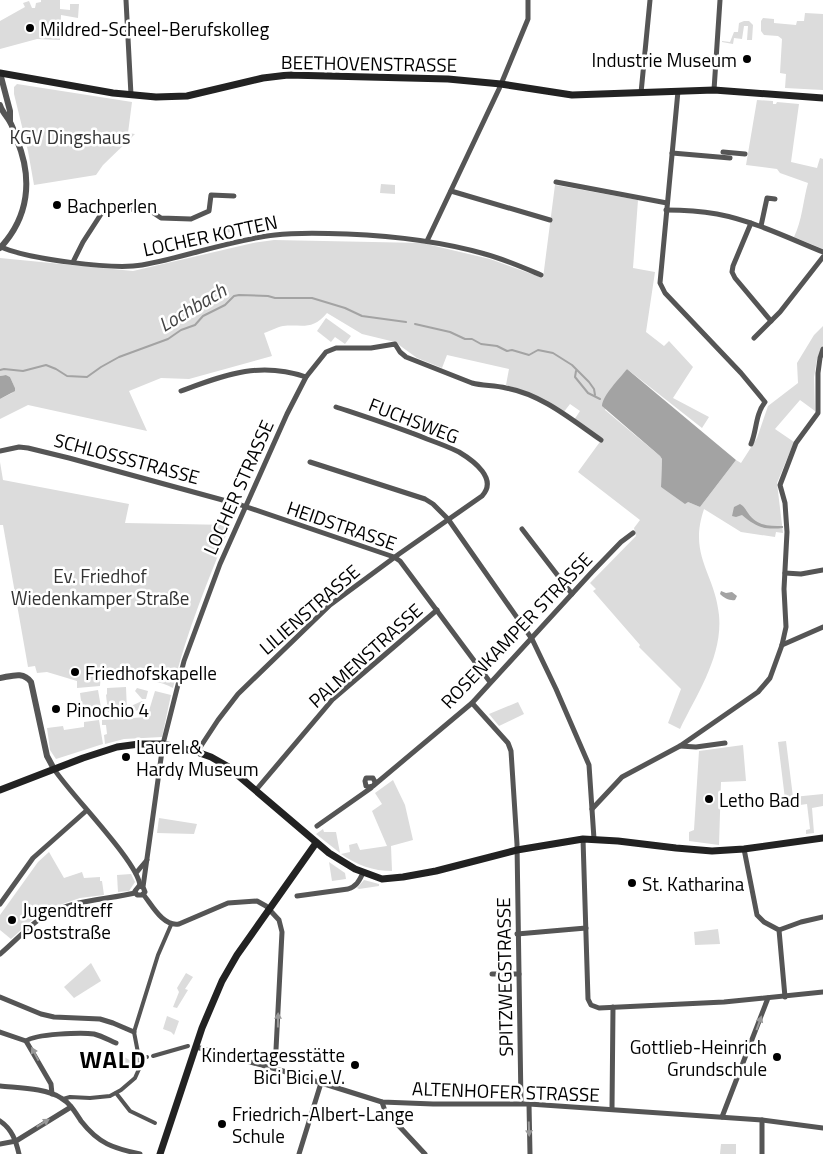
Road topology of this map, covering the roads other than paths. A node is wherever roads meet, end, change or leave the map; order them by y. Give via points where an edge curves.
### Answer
1 (126, 0) edge
2 (528, 0) edge
3 (650, 0) edge
4 (720, 0) edge
5 (0, 73) edge
6 (501, 84) junction
7 (714, 90) junction
8 (678, 91) junction
9 (641, 93) junction
10 (131, 95) junction
11 (823, 98) edge
12 (0, 106) edge
13 (10, 121) junction
14 (724, 144) dead end
15 (672, 153) junction
16 (745, 154) dead end
17 (722, 155) junction
18 (730, 158) dead end
19 (556, 182) dead end
20 (450, 191) junction
21 (234, 196) dead end
22 (775, 199) dead end
23 (667, 203) junction
24 (666, 210) junction
25 (550, 220) dead end
26 (752, 223) junction
27 (761, 226) junction
28 (427, 241) junction
29 (0, 247) edge
30 (823, 252) edge
31 (823, 257) edge
32 (73, 262) junction
33 (541, 275) dead end
34 (771, 321) junction
35 (754, 338) dead end
36 (823, 350) edge
37 (306, 377) junction
38 (181, 391) dead end
39 (336, 407) dead end
40 (600, 440) dead end
41 (750, 444) dead end
42 (0, 451) edge
43 (310, 462) dead end
44 (485, 492) joint
45 (245, 507) junction
46 (448, 520) junction
47 (522, 529) dead end
48 (633, 533) dead end
49 (394, 557) junction
50 (823, 570) edge
51 (785, 573) junction
52 (572, 594) junction
53 (437, 610) junction
54 (823, 627) edge
55 (532, 639) junction
56 (782, 645) junction
57 (0, 678) edge
58 (490, 682) junction
59 (472, 703) junction
60 (725, 743) dead end
61 (163, 744) junction
62 (680, 746) junction
63 (197, 752) junction
64 (54, 769) junction
65 (0, 790) edge
66 (256, 790) junction
67 (592, 809) junction
68 (86, 811) junction
69 (317, 826) dead end
70 (823, 838) edge
71 (583, 839) junction
72 (594, 839) junction
73 (316, 843) junction
74 (744, 849) junction
75 (517, 850) junction
76 (148, 857) junction
77 (136, 873) junction
78 (363, 873) junction
79 (142, 887) junction
80 (136, 892) junction
81 (144, 894) junction
82 (297, 896) dead end
83 (0, 904) edge
84 (270, 910) junction
85 (823, 917) edge
86 (171, 925) junction
87 (586, 928) junction
88 (779, 930) junction
89 (518, 934) junction
90 (0, 954) edge
91 (492, 974) dead end
92 (519, 974) junction
93 (823, 992) edge
94 (0, 997) edge
95 (785, 997) junction
96 (768, 998) junction
97 (613, 1007) junction
98 (0, 1032) edge
99 (134, 1034) junction
100 (26, 1041) junction
101 (116, 1043) dead end
102 (188, 1046) dead end
103 (196, 1047) junction
104 (147, 1056) dead end
105 (153, 1056) dead end
106 (139, 1058) junction
107 (275, 1069) junction
108 (321, 1083) junction
109 (0, 1086) edge
110 (116, 1093) junction
111 (52, 1094) junction
112 (63, 1099) junction
113 (382, 1102) junction
114 (522, 1103) junction
115 (529, 1104) junction
116 (71, 1107) junction
117 (612, 1109) junction
118 (722, 1117) junction
119 (762, 1120) junction
120 (0, 1121) edge
121 (154, 1122) dead end
122 (823, 1128) edge
123 (16, 1141) junction
124 (0, 1144) edge
125 (19, 1154) edge
126 (140, 1154) edge
127 (160, 1154) edge
128 (299, 1154) edge
129 (425, 1154) edge
130 (530, 1154) edge
131 (762, 1154) edge

1 - 10 street
2 - 6 street via 528,18
3 - 9 street
4 - 7 street
5 - 10 main road, BEETHOVENSTRASSE
5 - 13 street
6 - 9 main road, BEETHOVENSTRASSE via 572,95
6 - 10 main road, BEETHOVENSTRASSE via 436,78 288,75 187,96
6 - 20 street
7 - 8 main road, BEETHOVENSTRASSE
7 - 11 main road, BEETHOVENSTRASSE
8 - 9 main road, BEETHOVENSTRASSE
8 - 15 street
12 - 13 street
13 - 29 street via 22,156 28,188 19,220
14 - 17 street
15 - 17 street
15 - 23 street
16 - 17 street
17 - 18 street
19 - 23 street
20 - 25 street
20 - 28 street
21 - 32 street, LOCHER KOTTEN via 211,195 209,211 191,219 161,218 149,210 105,208
22 - 27 street via 767,198
23 - 24 street
24 - 26 street via 708,212
24 - 41 street via 660,274 662,288 765,402 758,413
26 - 27 street
26 - 34 street via 732,272
27 - 30 street
28 - 32 street, LOCHER KOTTEN via 317,233 276,234 142,265
28 - 33 street, LOCHER KOTTEN via 491,256
29 - 32 street, LOCHER KOTTEN
31 - 34 street via 802,287
34 - 35 street
36 - 51 street via 818,373 818,413 796,443 780,485 787,532
37 - 38 street via 250,370
37 - 40 street, LOCHER STRASSE via 331,349 395,344 406,357 472,383 506,388 545,403
37 - 45 street, LOCHER STRASSE
39 - 44 street, FUCHSWEG via 460,453 487,477
42 - 45 street, SCHLOSSSTRASSE via 35,449
43 - 46 street via 425,499
44 - 46 street, LILIENSTRASSE
45 - 49 street, HEIDSTRASSE
45 - 61 street, LOCHER STRASSE via 184,661
46 - 49 street, LILIENSTRASSE
46 - 55 street
47 - 52 street
48 - 52 street, ROSENKAMPER STRASSE
49 - 53 street, HEIDSTRASSE
49 - 63 street, LILIENSTRASSE via 330,605 249,682
50 - 51 street
51 - 56 street via 786,627
52 - 55 street, ROSENKAMPER STRASSE
53 - 58 street, HEIDSTRASSE
53 - 66 street, PALMENSTRASSE via 333,699
54 - 56 street
55 - 58 street, ROSENKAMPER STRASSE
55 - 67 street via 589,765
56 - 62 street via 770,678 758,692
57 - 64 street via 19,674 31,682 47,756
58 - 59 street, ROSENKAMPER STRASSE
59 - 69 street, ROSENKAMPER STRASSE via 373,786
59 - 75 street, SPITZWEGSTRASSE via 510,748
60 - 62 street
61 - 63 main road
61 - 64 main road via 127,745
61 - 76 street, LOCHER STRASSE
62 - 67 street via 625,774
63 - 66 main road via 224,764
64 - 65 main road
64 - 68 street
66 - 73 main road
67 - 72 street
68 - 77 street
68 - 83 street via 33,858
70 - 74 main road
71 - 72 main road
71 - 75 main road
71 - 87 street
72 - 74 main road via 712,851
73 - 78 main road
73 - 84 main road
74 - 88 street via 757,915
75 - 78 main road via 403,877 382,878
75 - 89 street, SPITZWEGSTRASSE
76 - 77 street, LOCHER STRASSE
76 - 79 street, LOCHER STRASSE
77 - 79 street
78 - 82 street via 354,887
79 - 80 street via 136,888
79 - 81 street
80 - 81 street
80 - 90 street via 83,902 42,917
81 - 86 street via 163,920
84 - 86 street via 261,902 241,901
84 - 103 main road via 222,981
107 -> 84 street via 282,932 280,923
85 - 88 street
86 - 99 street via 158,955
87 - 89 street
87 - 97 street via 588,999 591,1005 599,1008
88 - 95 street
89 - 92 street, SPITZWEGSTRASSE
91 - 92 street
92 - 114 street, SPITZWEGSTRASSE
93 - 95 street
94 - 99 street via 54,1017 113,1022
95 - 96 street
96 - 97 street
118 -> 96 street
97 - 117 street
98 - 100 street
99 - 106 street
100 - 101 street via 47,1035 90,1033
111 -> 100 street via 51,1084
102 - 105 street
103 - 107 street, ALTENHOFER STRASSE
103 - 127 main road
104 - 106 street
106 - 110 street via 135,1078
107 - 108 street, ALTENHOFER STRASSE
108 - 113 street, ALTENHOFER STRASSE
108 - 128 street
109 - 111 street
110 - 112 street via 105,1097
110 - 121 street via 130,1111
111 - 112 street
112 - 116 street
113 - 114 street, ALTENHOFER STRASSE
113 - 129 street via 385,1111
114 - 115 street, ALTENHOFER STRASSE
115 - 117 street, ALTENHOFER STRASSE
115 -> 130 street
123 -> 116 street
116 - 126 street via 98,1140
117 - 118 street, ALTENHOFER STRASSE
118 - 119 street, ALTENHOFER STRASSE
119 - 122 street, ALTENHOFER STRASSE
119 - 131 street
120 - 123 street
123 - 124 street
123 - 125 street

